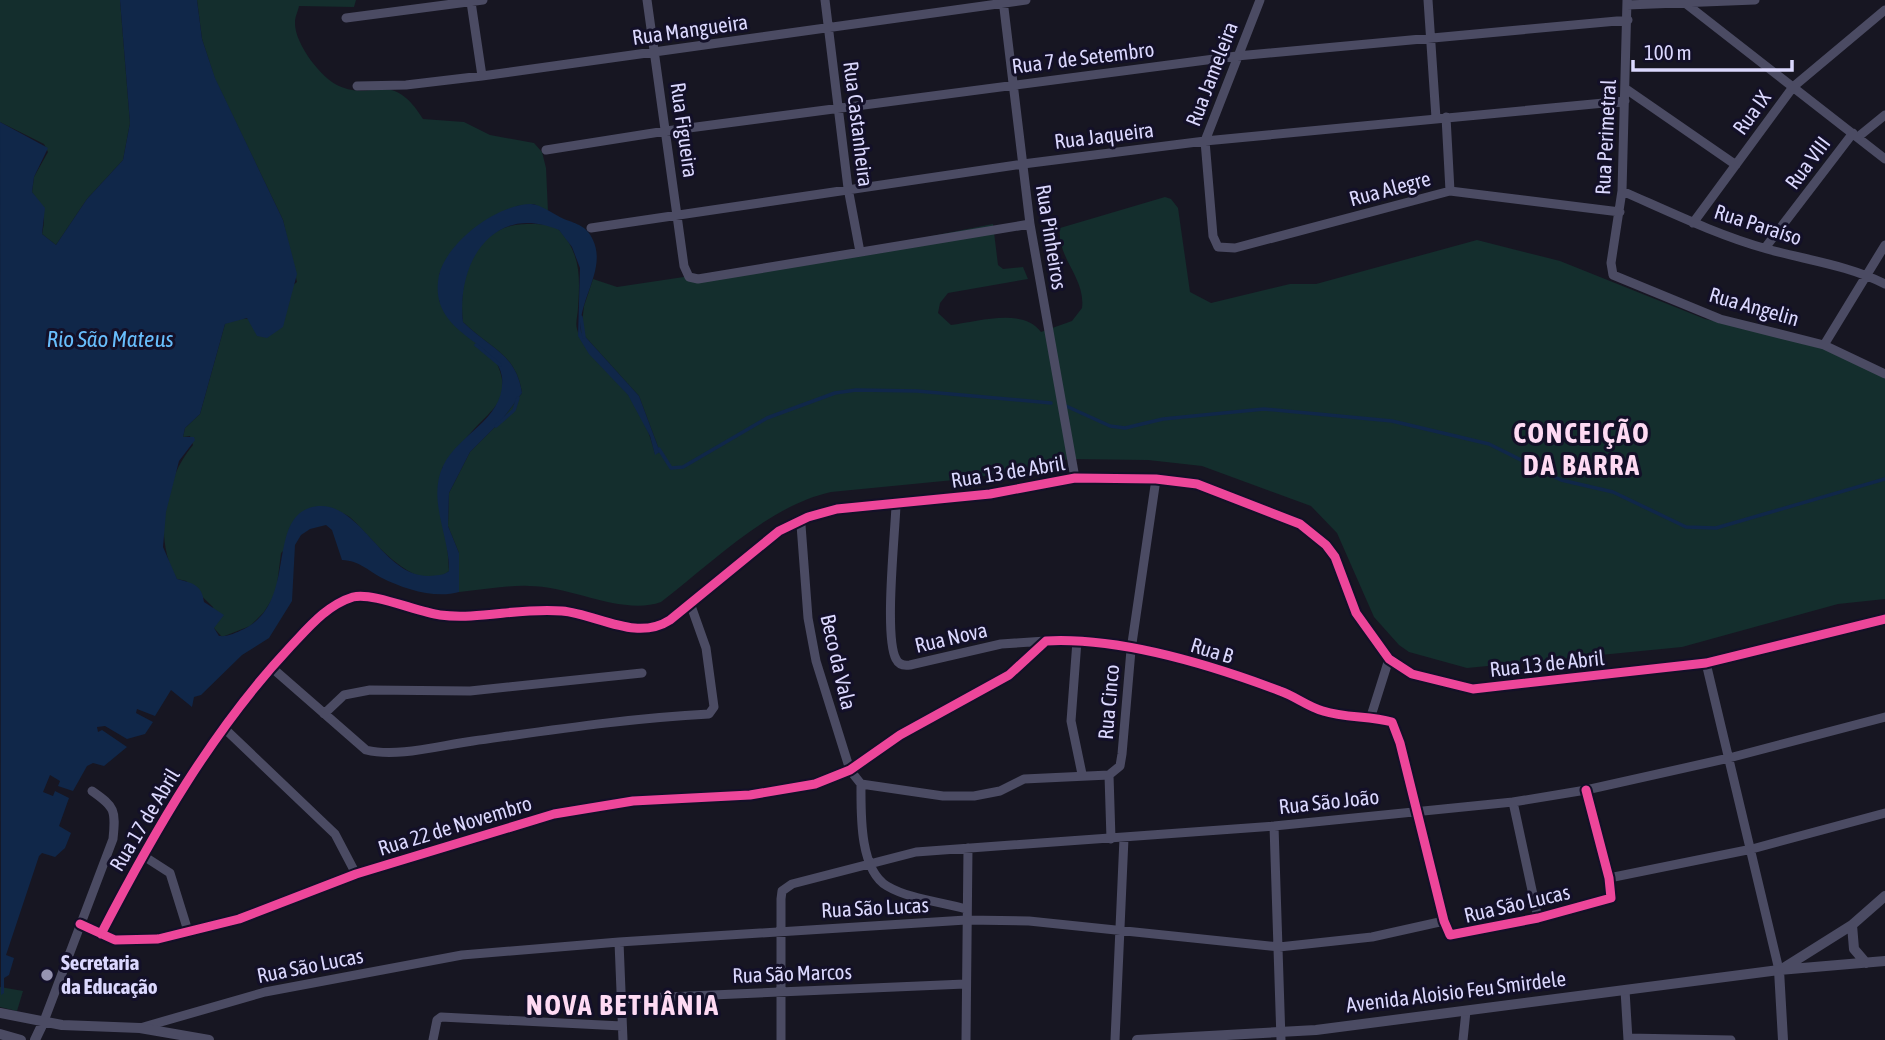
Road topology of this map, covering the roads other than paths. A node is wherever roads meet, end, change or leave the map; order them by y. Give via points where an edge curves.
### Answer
1 (483, 0) edge
2 (648, 0) edge
3 (825, 0) edge
4 (1026, 0) edge
5 (1260, 0) edge
6 (1428, 0) edge
7 (1755, 0) edge
8 (1003, 1) edge
9 (471, 2) junction
10 (1685, 2) junction
11 (1627, 3) edge
12 (1885, 10) edge
13 (346, 18) dead end
14 (1628, 20) junction
15 (829, 29) junction
16 (1430, 40) junction
17 (656, 52) junction
18 (1237, 56) junction
19 (482, 75) junction
20 (1012, 85) junction
21 (358, 86) dead end
22 (1793, 86) junction
23 (1626, 89) junction
24 (1625, 102) junction
25 (838, 107) junction
26 (1885, 116) edge
27 (1441, 118) junction
28 (666, 131) junction
29 (1855, 135) junction
30 (1205, 141) junction
31 (546, 150) dead end
32 (1885, 159) edge
33 (1023, 164) junction
34 (1736, 165) junction
35 (848, 188) junction
36 (1450, 191) junction
37 (1622, 191) junction
38 (1620, 212) junction
39 (677, 213) junction
40 (1693, 223) junction
41 (1030, 224) junction
42 (591, 228) dead end
43 (1215, 245) joint
44 (1885, 245) edge
45 (1765, 248) junction
46 (860, 252) junction
47 (1866, 274) junction
48 (1613, 275) joint
49 (1885, 284) edge
50 (1824, 345) junction
51 (1885, 374) edge
52 (1075, 478) junction
53 (1156, 479) junction
54 (896, 505) junction
55 (794, 523) junction
56 (690, 603) junction
57 (1885, 619) edge
58 (1046, 640) junction
59 (1077, 641) junction
60 (1131, 650) junction
61 (1389, 659) junction
62 (1706, 663) junction
63 (271, 667) junction
64 (642, 673) dead end
65 (324, 714) junction
66 (1371, 716) junction
67 (1885, 717) edge
68 (225, 729) junction
69 (1729, 758) junction
70 (849, 770) junction
71 (1082, 774) junction
72 (1109, 775) junction
73 (861, 784) junction
74 (92, 790) dead end
75 (1586, 790) junction
76 (1513, 802) junction
77 (1417, 810) junction
78 (1885, 813) edge
79 (1274, 826) junction
80 (1124, 838) junction
81 (1111, 839) junction
82 (968, 848) junction
83 (1752, 849) junction
84 (142, 855) junction
85 (870, 866) junction
86 (356, 874) junction
87 (1609, 878) junction
88 (1885, 896) edge
89 (966, 909) junction
90 (1538, 918) junction
91 (966, 920) junction
92 (1444, 921) junction
93 (80, 924) junction
94 (1852, 925) junction
95 (1119, 929) junction
96 (188, 931) junction
97 (782, 931) junction
98 (101, 934) junction
99 (619, 942) junction
100 (1279, 947) junction
101 (1885, 961) edge
102 (1867, 963) junction
103 (1779, 970) junction
104 (965, 984) junction
105 (1625, 990) junction
106 (782, 992) junction
107 (621, 999) junction
108 (1466, 1011) junction
109 (0, 1013) edge
110 (44, 1021) junction
111 (622, 1026) junction
112 (140, 1028) junction
113 (0, 1034) edge
114 (1281, 1036) edge
115 (1628, 1039) edge
116 (21, 1040) edge
117 (35, 1040) edge
118 (209, 1040) edge
119 (433, 1040) edge
120 (623, 1040) edge
121 (781, 1040) edge
122 (966, 1040) edge
123 (1115, 1040) edge
124 (1137, 1040) edge
125 (1463, 1040) edge
126 (1731, 1040) edge
127 (1783, 1040) edge

1 - 9 street
2 - 17 street, Rua Figueira
3 - 15 street, Rua Castanheira
4 - 8 street, Rua Mangueira
5 - 18 street, Rua Jameleira
6 - 16 street
7 - 10 street
8 - 15 street, Rua Mangueira
8 - 20 street, Rua Pinheiros
9 - 13 street
9 - 19 street
10 - 11 street
10 - 22 street
11 - 14 street, Rua Perimetral
12 - 22 street, Rua IX
14 - 16 street, Rua 7 de Setembro
14 - 23 street, Rua Perimetral
15 - 17 street, Rua Mangueira
15 - 25 street, Rua Castanheira
16 - 18 street, Rua 7 de Setembro
16 - 27 street
17 - 19 street, Rua Mangueira
17 - 28 street, Rua Figueira
18 - 20 street, Rua 7 de Setembro
18 - 30 street, Rua Jameleira
19 - 21 street, Rua Mangueira
20 - 25 street, Rua 7 de Setembro
20 - 33 street, Rua Pinheiros
22 - 29 street
22 - 34 street, Rua IX
23 - 24 street, Rua Perimetral
23 - 34 street
24 - 27 street, Rua Jaqueira
24 - 37 street, Rua Perimetral
25 - 28 street, Rua 7 de Setembro
25 - 35 street, Rua Castanheira
26 - 29 street, Rua VIII
27 - 30 street, Rua Jaqueira
27 - 36 street
28 - 31 street, Rua 7 de Setembro
28 - 39 street, Rua Figueira
29 - 32 street
29 - 45 street, Rua VIII
30 - 33 street, Rua Jaqueira
30 - 43 street, Rua Jameleira
33 - 35 street, Rua Jaqueira
33 - 41 street, Rua Pinheiros
34 - 40 street, Rua IX
35 - 39 street, Rua Jaqueira
35 - 46 street, Rua Castanheira
36 - 38 street, Rua Alegre
36 - 43 street, Rua Alegre via 1235,248
37 - 38 street, Rua Perimetral
37 - 40 street, Rua Paraíso
38 - 48 street, Rua Perimetral
39 - 42 street, Rua Jaqueira
39 - 46 street, Rua Figueira via 684,266 689,277 698,279
40 - 45 street, Rua Paraíso
41 - 46 street
41 - 52 street, Rua Pinheiros
44 - 47 street
45 - 47 street, Rua Paraíso
47 - 49 street, Rua Paraíso
47 - 50 street
48 - 50 street, Rua Angelin via 1720,319
50 - 51 street, Rua Angelin
52 - 53 street, Rua 13 de Abril
52 - 54 street, Rua 13 de Abril
53 - 60 street, Rua Cinco
53 - 61 street, Rua 13 de Abril via 1197,484 1288,519 1314,534 1335,557 1356,613
54 - 55 street, Rua 13 de Abril via 837,509
54 - 58 street, Rua Nova via 891,635 899,663 910,666 1001,645
55 - 56 street, Rua 13 de Abril
55 - 70 street, Beco da Vala via 801,525 816,661
56 - 63 street, Rua 13 de Abril via 663,625 634,629 562,611 527,609 456,617 354,597 333,606
56 - 65 street via 706,648 713,712 382,752 366,750
57 - 62 street, Rua 13 de Abril
58 - 59 street, Rua B
58 - 70 street via 1009,675 900,735
59 - 60 street, Rua B
59 - 71 street via 1071,721
60 - 66 street, Rua B via 1277,689 1327,713
60 - 72 street, Rua Cinco via 1120,766
61 - 62 street, Rua 13 de Abril via 1412,674 1473,689
61 - 66 street
62 - 69 street
63 - 65 street
63 - 68 street, Rua 13 de Abril
64 - 65 street via 470,691 370,690 344,695
66 - 77 street via 1395,726
67 - 69 street, Rua São João
68 - 84 street, Rua 17 de Abril
68 - 86 street via 335,834
69 - 75 street, Rua São João
69 - 83 street
70 - 73 street
70 - 86 street, Rua 22 de Novembro via 814,784 750,794 633,801 554,814
71 - 72 street
71 - 73 street via 1024,779 1000,791 974,796
72 - 81 street, Rua Cinco
73 - 85 street via 862,829
74 - 93 street, Rua 17 de Abril via 111,805 116,817 113,839
75 - 76 street, Rua São João
75 - 87 street
76 - 77 street, Rua São João
76 - 90 street
77 - 79 street, Rua São João
77 - 92 street
78 - 83 street
79 - 80 street, Rua São João
79 - 100 street
80 - 81 street, Rua São João
80 - 95 street
81 - 82 street, Rua São João
82 - 85 street, Rua São João via 916,852
82 - 89 street
83 - 87 street
83 - 103 street
84 - 96 street via 170,873
84 - 98 street, Rua 17 de Abril
85 - 89 street via 886,885
85 - 97 street, Rua São João via 786,887 781,899
86 - 96 street, Rua 22 de Novembro via 239,919
87 - 90 street, Rua São Lucas via 1611,898 1605,902
88 - 94 street
89 - 91 street
90 - 92 street, Rua São Lucas via 1455,935 1448,933
91 - 95 street, Rua São Lucas
91 - 97 street, Rua São Lucas
91 - 104 street
92 - 100 street, Rua São Lucas via 1372,937
93 - 98 street, Rua 22 de Novembro
93 - 110 street, Rua 17 de Abril
94 - 102 street via 1854,949
94 - 103 street
95 - 100 street, Rua São Lucas
95 - 123 street
96 - 98 street, Rua 22 de Novembro via 130,942
97 - 99 street, Rua São Lucas
97 - 106 street
99 - 107 street
99 - 112 street, Rua São Lucas via 462,954 265,992
100 - 114 street
101 - 102 street, Avenida Aloisio Feu Smirdele
102 - 103 street, Avenida Aloisio Feu Smirdele
103 - 105 street, Avenida Aloisio Feu Smirdele
103 - 127 street
104 - 106 street, Rua São Marcos
104 - 122 street
105 - 108 street, Avenida Aloisio Feu Smirdele
105 - 115 street
106 - 107 street, Rua São Marcos
106 - 121 street
107 - 111 street
108 - 114 street, Avenida Aloisio Feu Smirdele
108 - 125 street
109 - 110 street
110 - 112 street
110 - 117 street
111 - 119 street via 441,1017
111 - 120 street
112 - 118 street
113 - 116 street
114 - 124 street, Avenida Aloisio Feu Smirdele
115 - 126 street

